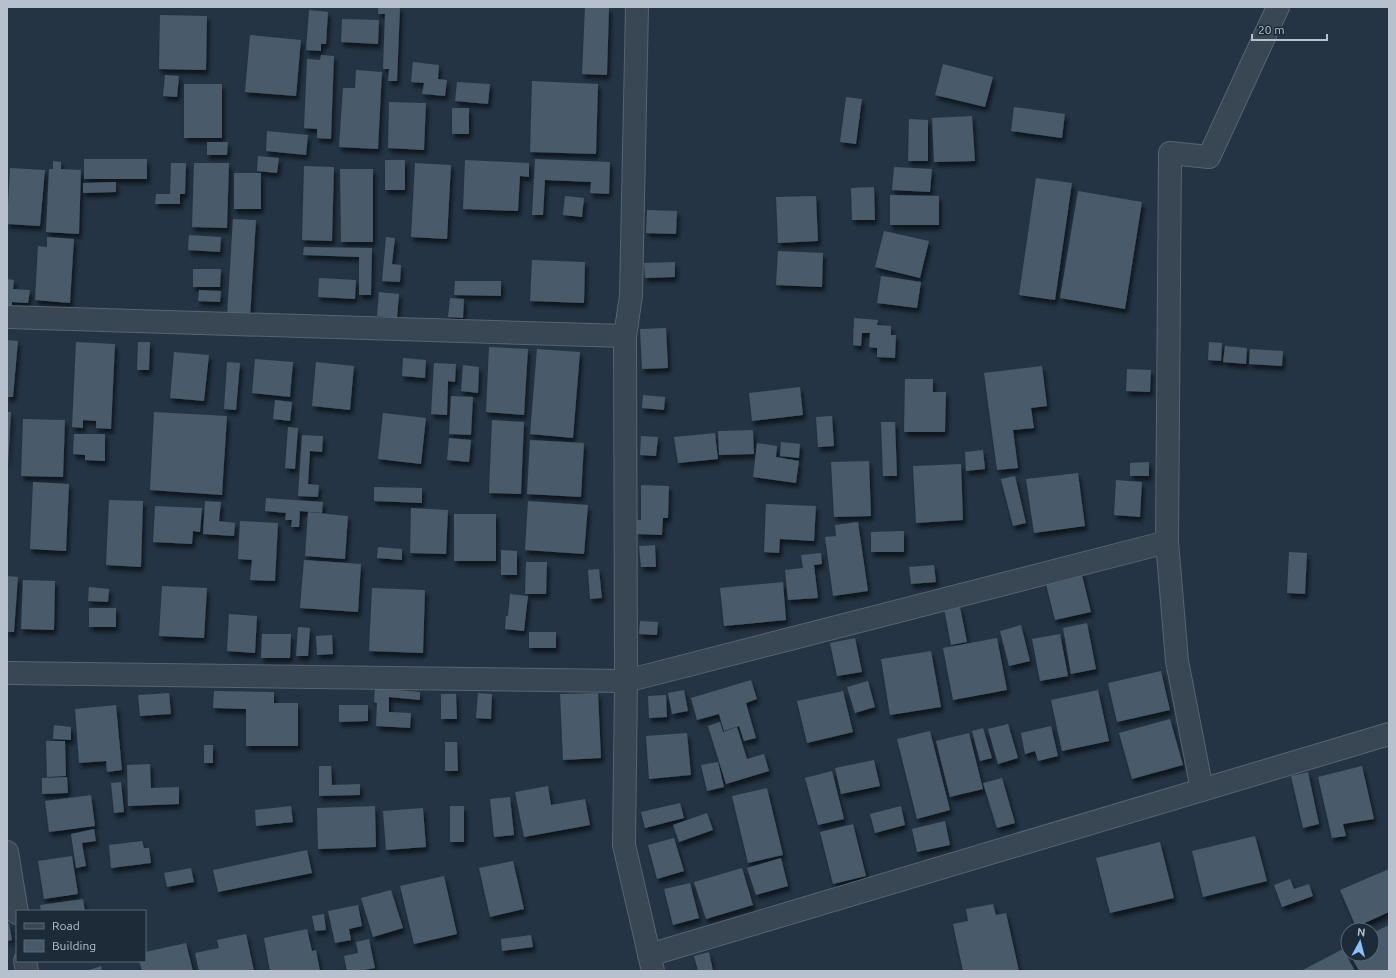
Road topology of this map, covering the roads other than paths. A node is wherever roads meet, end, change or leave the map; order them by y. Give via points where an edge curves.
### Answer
1 (637, 7) edge
2 (1278, 7) edge
3 (7, 317) edge
4 (625, 336) junction
5 (1166, 542) junction
6 (7, 673) edge
7 (626, 681) junction
8 (1389, 734) edge
9 (1202, 790) junction
10 (7, 852) edge
11 (17, 910) edge
12 (651, 963) edge

1 - 4 street via 631,296
2 - 5 street via 1209,157 1170,152
3 - 4 street
4 - 7 street
5 - 7 street
5 - 9 street via 1177,661
6 - 7 street
7 - 12 street via 624,844
8 - 9 street
9 - 12 street
10 - 11 street

